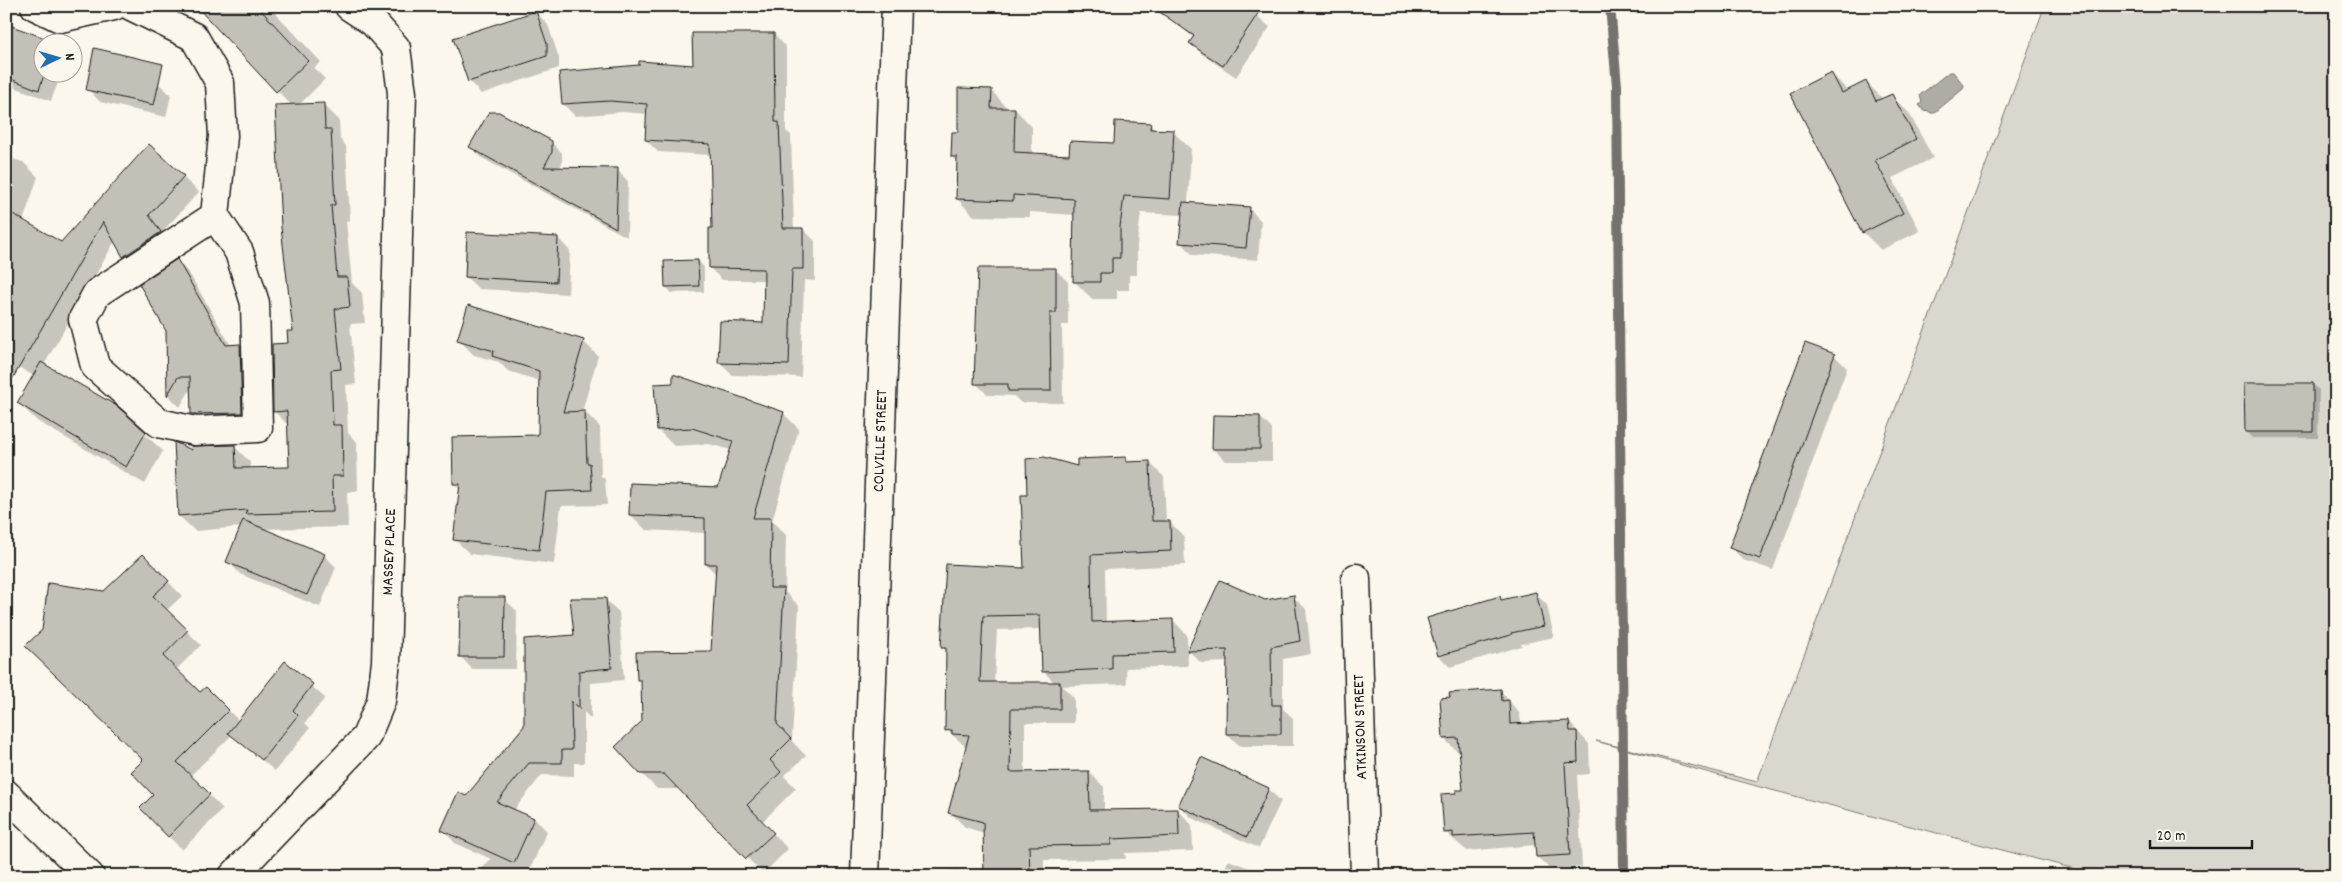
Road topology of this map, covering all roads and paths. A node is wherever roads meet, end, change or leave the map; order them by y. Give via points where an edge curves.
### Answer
1 (34, 6) edge
2 (114, 6) edge
3 (131, 6) edge
4 (349, 6) edge
5 (896, 6) edge
6 (215, 216) junction
7 (1356, 578) dead end
8 (6, 794) edge
9 (90, 876) edge
10 (234, 876) edge
11 (865, 876) edge
12 (1365, 876) edge

1 - 2 street via 60,18
3 - 6 street via 194,37 220,83 223,136
4 - 10 street, MASSEY PLACE via 373,22 396,48 402,93 386,662 381,701 366,737
5 - 11 street, COLVILLE STREET
6 - 6 street via 97,293 83,319 95,366 159,423 195,432 258,428 255,303 239,252
7 - 12 street, ATKINSON STREET
8 - 9 street

